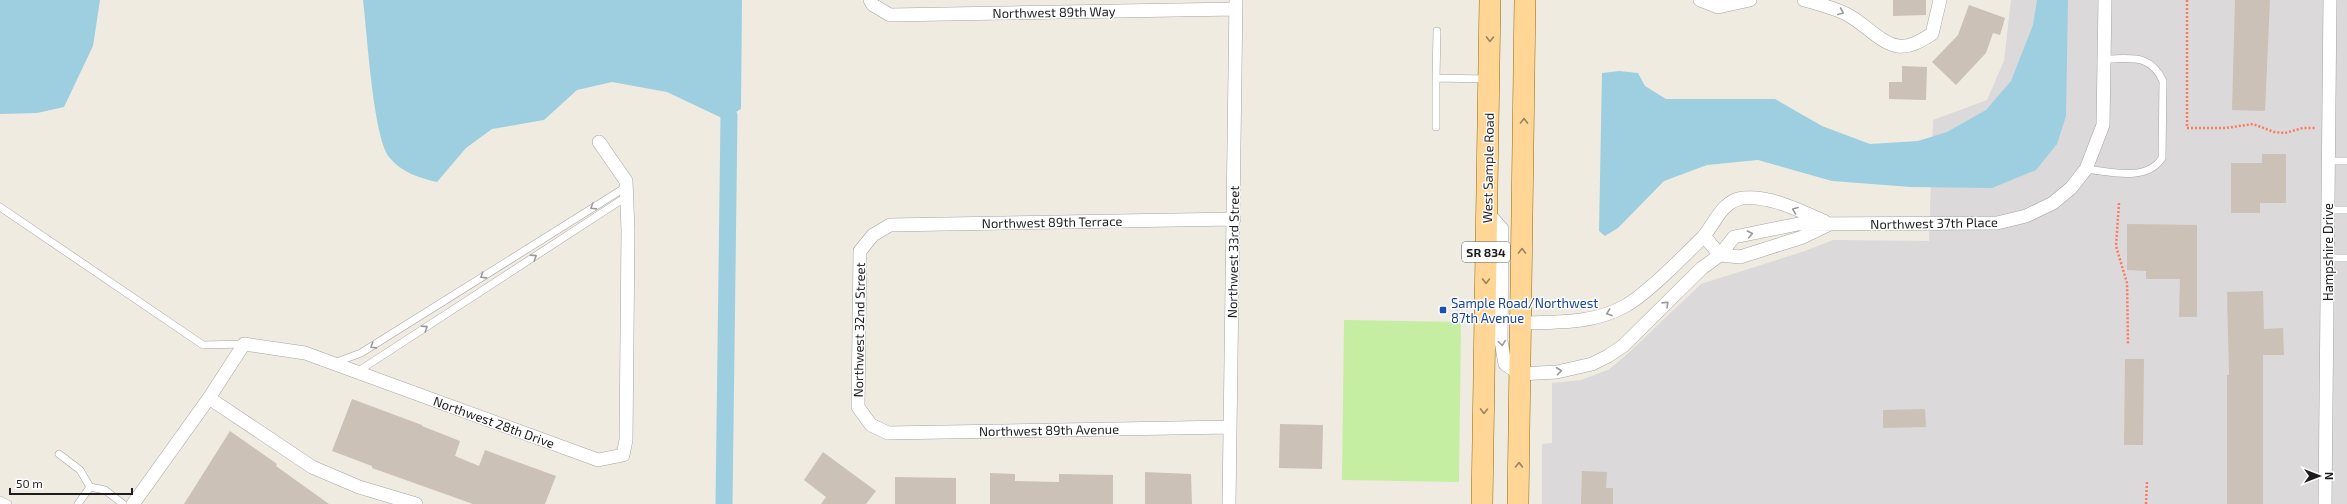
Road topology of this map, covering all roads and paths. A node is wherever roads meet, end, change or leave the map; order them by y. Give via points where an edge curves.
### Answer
1 (1490, 0) edge
2 (1517, 0) edge
3 (1525, 0) edge
4 (1700, 0) edge
5 (1750, 0) edge
6 (1804, 0) edge
7 (1940, 0) edge
8 (2105, 0) edge
9 (2187, 0) edge
10 (2330, 0) edge
11 (872, 3) edge
12 (1236, 5) edge
13 (1525, 26) junction
14 (1437, 31) dead end
15 (2104, 59) junction
16 (1436, 78) junction
17 (1489, 79) junction
18 (1436, 127) dead end
19 (2329, 128) junction
20 (599, 142) dead end
21 (2329, 161) junction
22 (2347, 161) edge
23 (2086, 169) junction
24 (626, 192) junction
25 (2120, 203) dead end
26 (0, 207) edge
27 (2328, 210) junction
28 (2347, 210) edge
29 (1487, 212) junction
30 (1234, 219) junction
31 (1832, 224) junction
32 (873, 235) joint
33 (1704, 236) junction
34 (1720, 255) junction
35 (2328, 258) junction
36 (2347, 258) edge
37 (1521, 323) junction
38 (244, 344) junction
39 (2128, 345) dead end
40 (333, 363) junction
41 (356, 372) junction
42 (1520, 374) junction
43 (209, 398) junction
44 (871, 425) joint
45 (1230, 427) junction
46 (59, 454) dead end
47 (2147, 482) dead end
48 (90, 487) junction
49 (0, 500) edge
50 (8, 504) edge
51 (78, 504) edge
52 (123, 504) edge
53 (133, 504) edge
54 (416, 504) edge
55 (1229, 504) edge
56 (1482, 504) edge
57 (1518, 504) edge
58 (2146, 504) edge
59 (2325, 504) edge

1 -> 17 main road, West Sample Road / SR 834
2 - 13 main road
3 - 13 main road, SR 834
4 - 5 street via 1718,7
6 -> 7 street via 1848,15 1867,26 1883,41 1899,46 1915,44 1932,34
8 - 15 street, Northwest 37th Place
9 - 19 path via 2187,128 2226,128 2253,124 2274,132 2285,133 2304,128
10 - 19 street, Hampshire Drive
11 - 12 street, Northwest 89th Way via 890,14
12 - 30 street, Northwest 33rd Street
37 -> 13 main road, SR 834
14 - 16 lane
15 - 23 street, Northwest 37th Place via 2103,125
15 - 23 lane via 2142,59 2150,62 2160,74 2163,81 2162,158 2156,167 2148,171 2131,173
16 - 17 lane
16 - 18 lane
17 - 29 main road, West Sample Road / SR 834
19 - 21 street, Hampshire Drive
20 - 24 street, Northwest 28th Drive via 626,181
21 - 22 lane
21 - 27 street, Hampshire Drive
23 - 31 street, Northwest 37th Place via 2071,188 2053,203 2026,216 1996,223
24 -> 40 lane via 361,353
41 -> 24 lane
24 - 41 street, Northwest 28th Drive via 626,440 623,455 598,460
25 - 39 path via 2116,246 2127,283
26 - 38 lane via 203,345
27 - 28 lane
27 - 35 street, Hampshire Drive
29 -> 42 street via 1502,229 1501,341 1505,364
29 -> 56 main road, West Sample Road / SR 834
30 - 32 street, Northwest 89th Terrace via 890,225
30 - 45 street, Northwest 33rd Street
31 -> 33 street, Northwest 37th Place via 1775,202 1742,198 1721,210
31 - 34 street, Northwest 37th Place via 1803,237 1740,256
34 -> 31 street, Northwest 37th Place via 1734,237 1798,224
32 - 44 street, Northwest 32nd Street via 860,251 858,407
33 - 34 street
33 -> 37 street, Northwest 37th Place via 1644,292 1626,305 1580,321
42 -> 34 street, Northwest 37th Place via 1577,368 1608,356 1623,346 1702,268
35 - 36 lane
35 - 59 street, Hampshire Drive
37 - 42 main road, SR 834
38 - 40 street, Northwest 28th Drive via 305,353
38 - 43 street
40 - 41 street, Northwest 28th Drive
57 -> 42 main road, SR 834
43 - 53 street
43 - 54 street via 312,467 359,487
44 - 45 street, Northwest 89th Avenue via 888,433
45 - 55 street, Northwest 33rd Street
46 - 48 lane via 80,470
47 - 58 path
48 - 51 lane
48 - 52 lane via 105,490
49 - 50 lane

